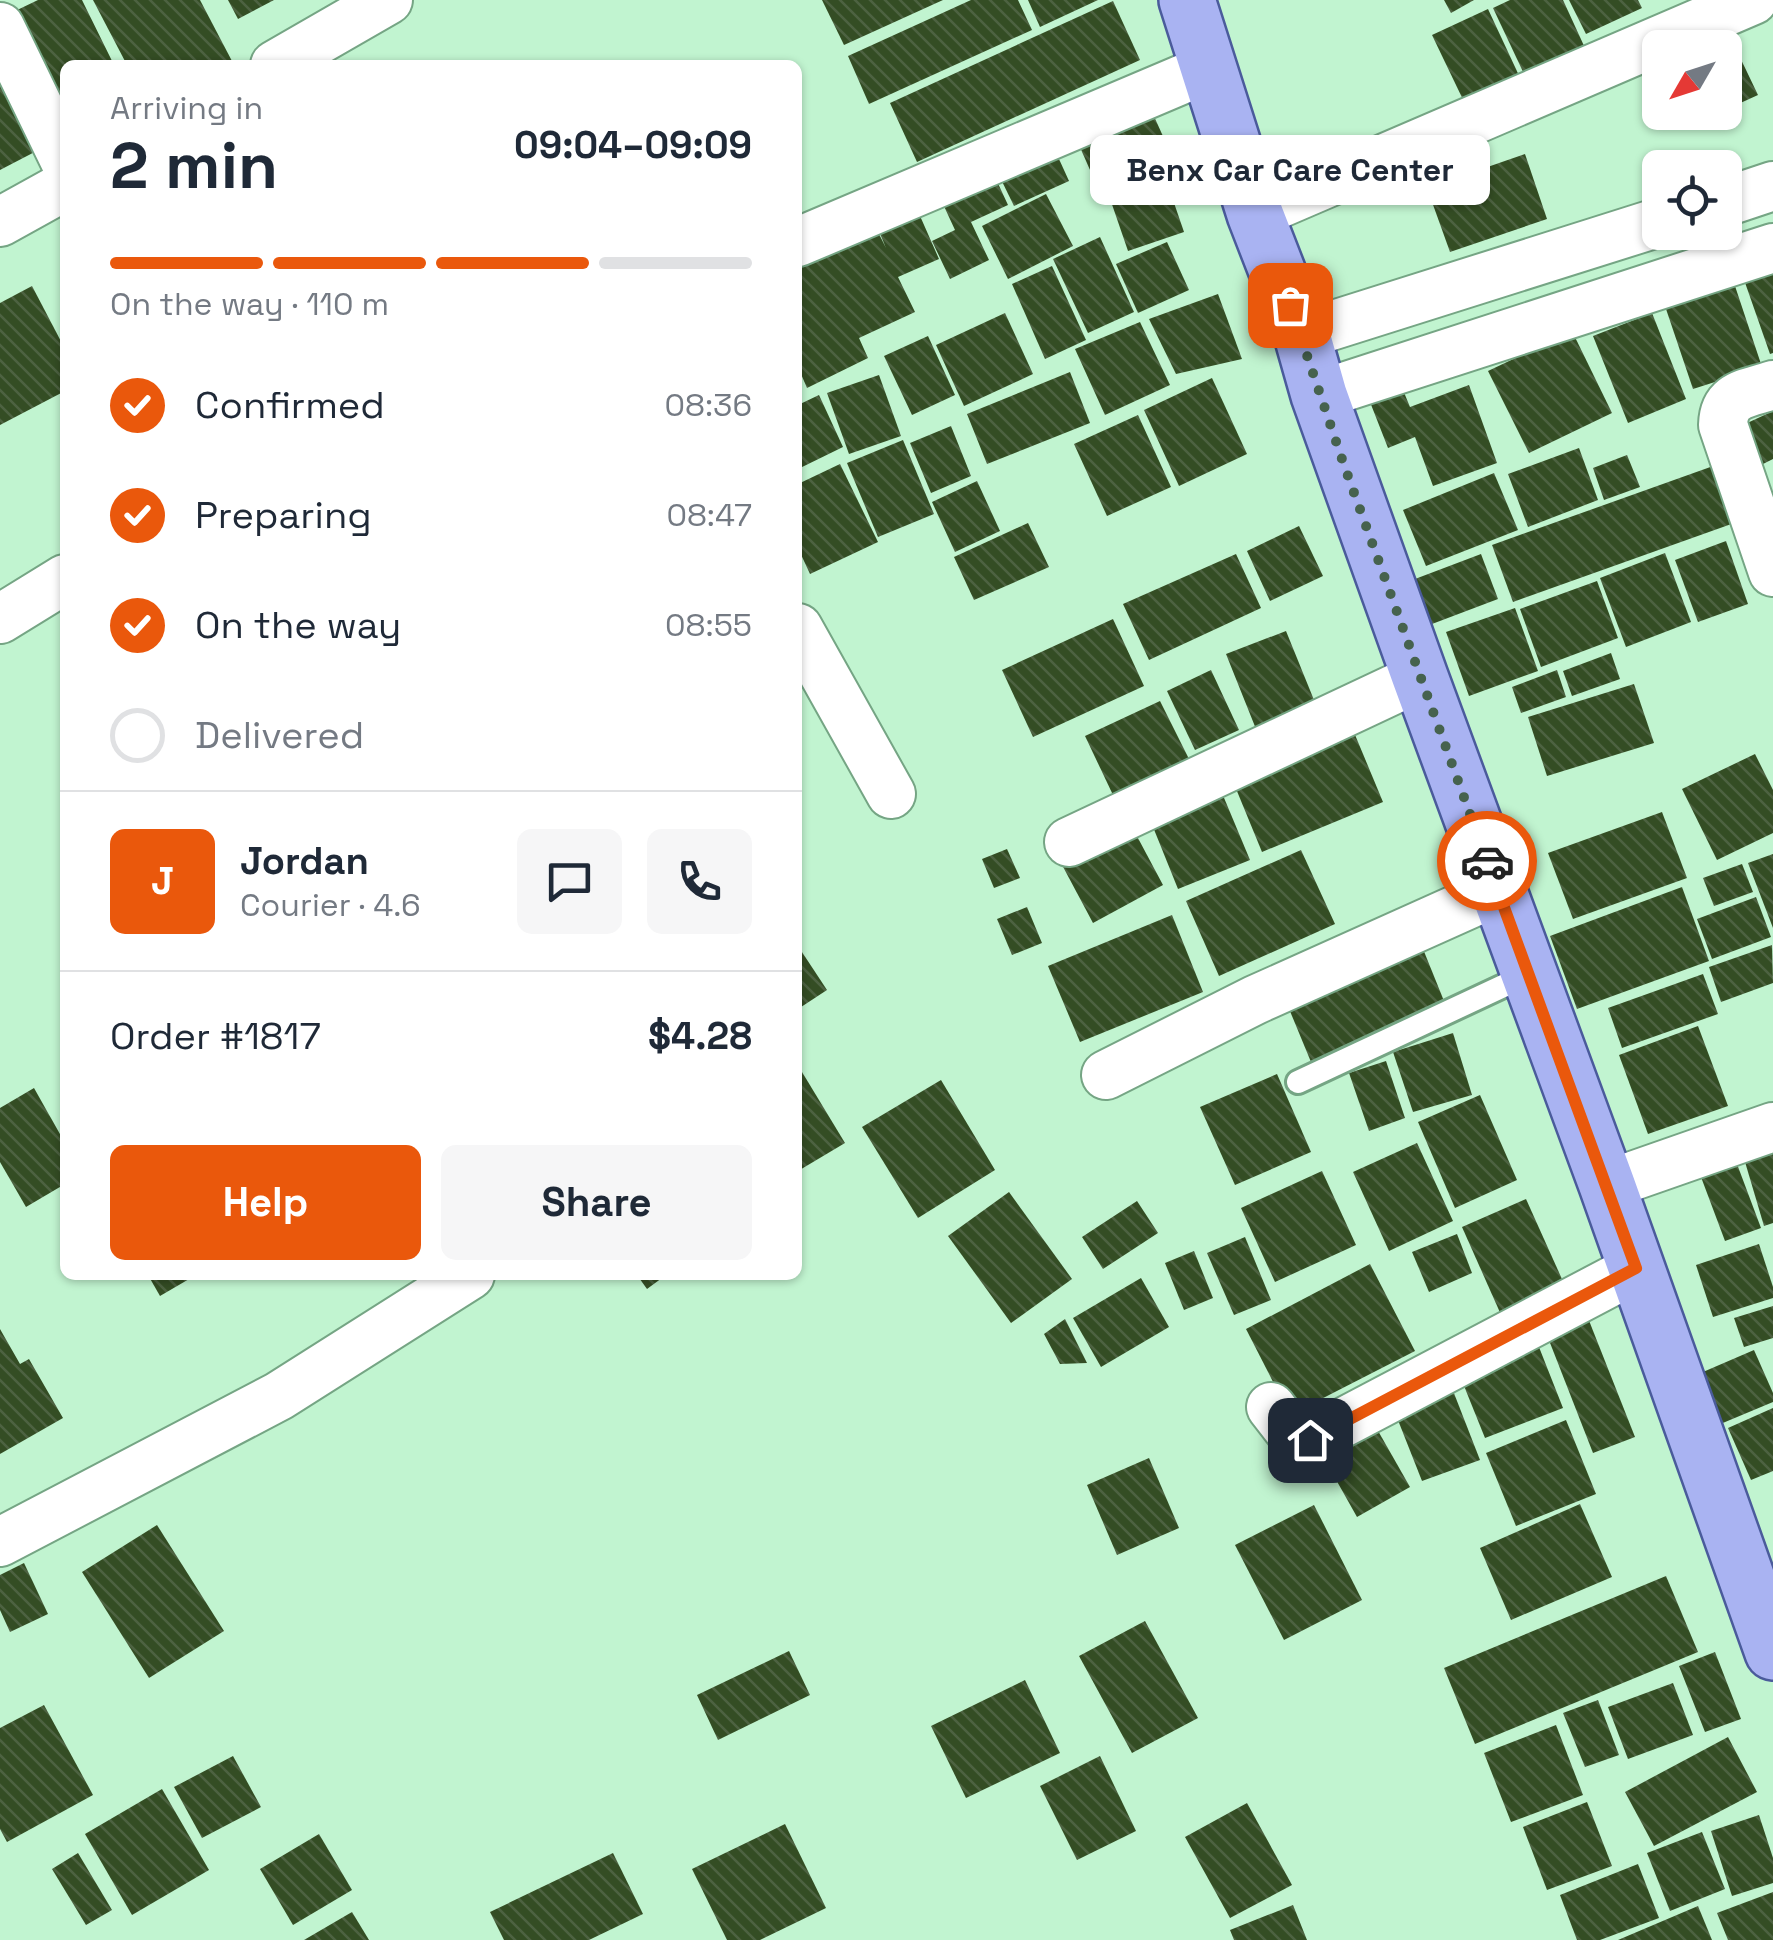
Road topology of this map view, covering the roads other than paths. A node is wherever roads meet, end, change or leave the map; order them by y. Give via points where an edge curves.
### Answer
1 (388, 0) edge
2 (1187, 0) edge
3 (1753, 0) edge
4 (0, 27) edge
5 (284, 60) edge
6 (1209, 68) junction
7 (60, 150) edge
8 (1773, 186) edge
9 (60, 189) edge
10 (1742, 196) edge
11 (1255, 214) junction
12 (0, 222) edge
13 (1642, 228) edge
14 (802, 240) edge
15 (1773, 248) edge
16 (1302, 335) junction
17 (1773, 385) edge
18 (1319, 395) junction
19 (1773, 572) edge
20 (60, 582) edge
21 (0, 618) edge
22 (802, 635) edge
23 (1420, 677) junction
24 (892, 794) dead end
25 (1069, 842) dead end
26 (1498, 891) junction
27 (1529, 974) junction
28 (1106, 1075) dead end
29 (1298, 1082) dead end
30 (1773, 1127) edge
31 (1607, 1186) junction
32 (1636, 1268) junction
33 (462, 1280) edge
34 (1271, 1407) dead end
35 (0, 1542) edge
36 (1773, 1652) edge

1 - 5 street
2 - 6 main road
3 - 11 street
4 - 7 street
6 - 11 main road
6 - 14 street
8 - 10 street
9 - 12 street
11 - 16 main road
13 - 16 street
15 - 18 street
16 - 18 main road
17 - 19 street via 1730,400 1723,425
18 - 23 main road
20 - 21 street
22 - 24 street
23 - 25 street
23 - 26 main road
26 - 27 main road
26 - 28 street
27 - 29 lane
27 - 31 main road
30 - 31 street
31 - 32 main road
32 - 34 street via 1310,1440 1295,1438
32 - 36 main road
33 - 35 street via 279,1396

